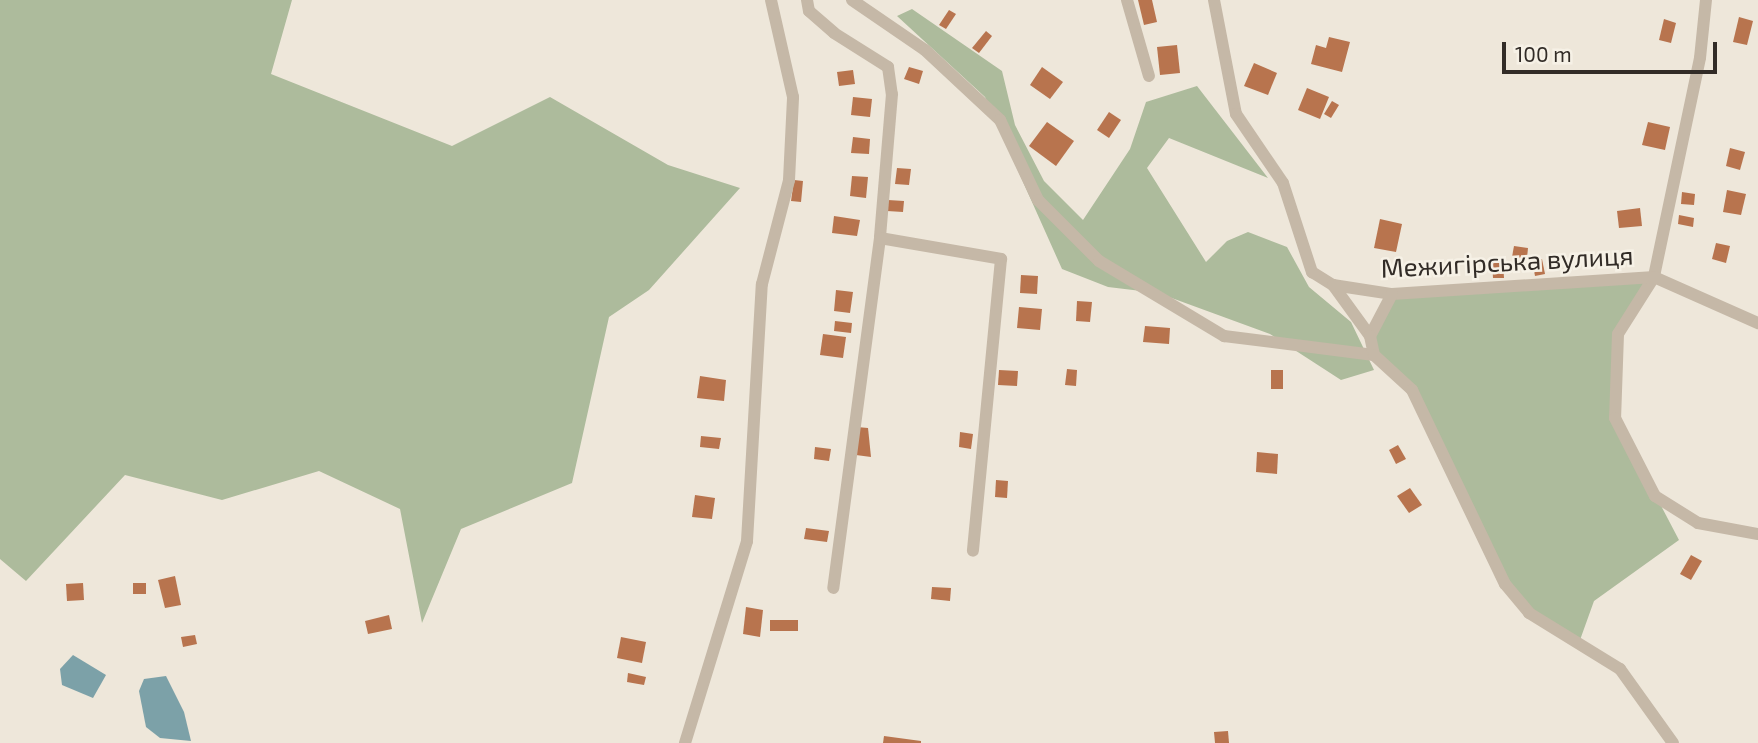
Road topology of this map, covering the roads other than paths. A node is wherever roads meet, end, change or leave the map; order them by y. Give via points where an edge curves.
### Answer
1 (771, 0) edge
2 (807, 0) edge
3 (852, 0) edge
4 (1127, 0) edge
5 (1214, 0) edge
6 (1706, 0) edge
7 (1149, 76) dead end
8 (880, 238) junction
9 (1654, 277) junction
10 (1334, 285) junction
11 (1392, 294) junction
12 (1758, 323) edge
13 (1370, 337) junction
14 (1374, 355) junction
15 (1758, 534) edge
16 (973, 551) dead end
17 (833, 588) dead end
18 (685, 743) edge
19 (1673, 743) edge

1 - 18 street via 793,97 789,180 762,284 747,541
2 - 8 street via 809,11 834,33 888,67 892,94
3 - 14 street via 926,50 1000,120 1038,200 1099,261 1224,336
4 - 7 street
5 - 10 street via 1236,114 1283,183 1312,272
6 - 9 street via 1700,58
8 - 16 street via 1002,259
8 - 17 street
9 - 11 street, Межигірська вулиця
9 - 12 street, Межигірська вулиця
9 - 15 street via 1618,334 1615,418 1655,496 1698,523
10 - 11 street, Межигірська вулиця
10 - 13 street
11 - 13 street
13 - 14 street
14 - 19 street via 1412,390 1505,584 1529,613 1620,669

